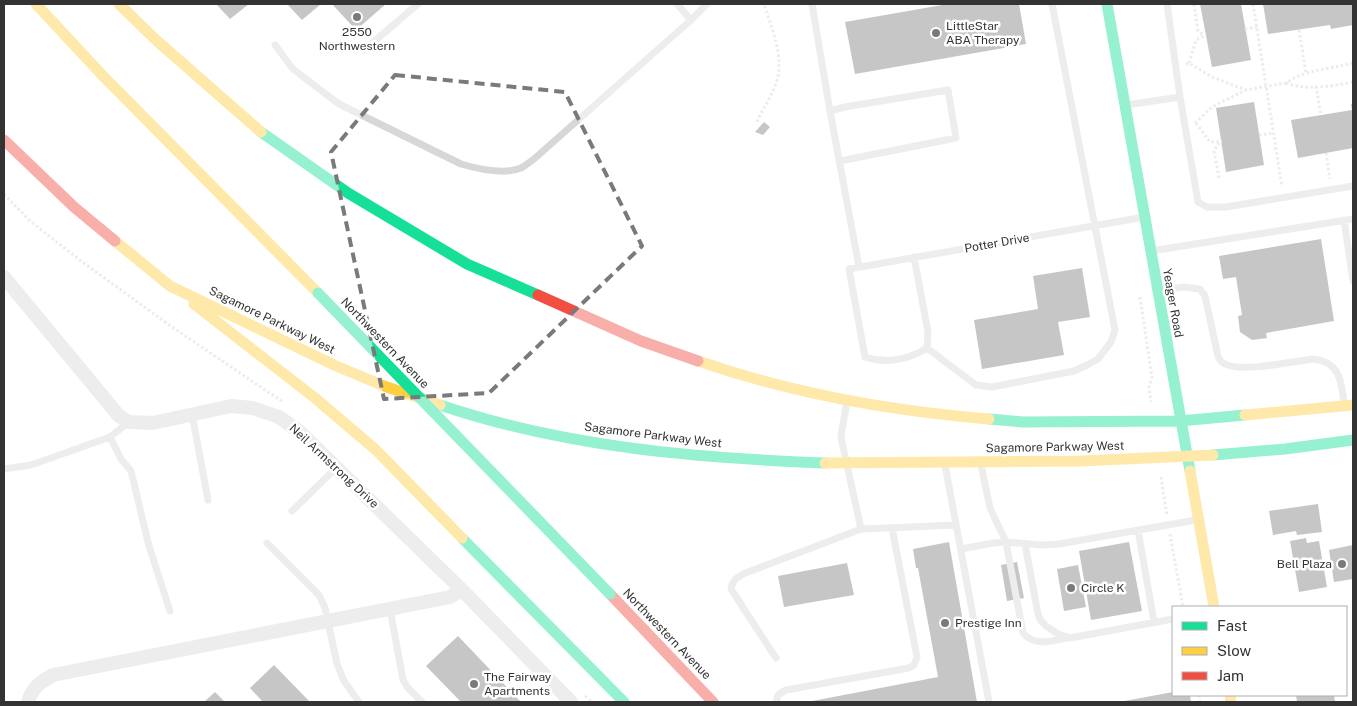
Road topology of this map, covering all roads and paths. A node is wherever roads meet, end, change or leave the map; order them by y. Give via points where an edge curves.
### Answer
1 (36, 4) edge
2 (119, 4) edge
3 (418, 4) edge
4 (677, 4) edge
5 (707, 4) edge
6 (764, 4) edge
7 (812, 4) edge
8 (1052, 4) edge
9 (1107, 4) edge
10 (1167, 4) edge
11 (1194, 4) edge
12 (1253, 4) edge
13 (691, 20) junction
14 (1257, 27) junction
15 (1246, 29) dead end
16 (1299, 30) dead end
17 (275, 45) dead end
18 (364, 50) dead end
19 (1189, 63) junction
20 (1353, 63) edge
21 (1176, 65) junction
22 (1306, 73) junction
23 (1353, 82) edge
24 (1286, 83) junction
25 (1316, 86) junction
26 (1266, 87) junction
27 (1246, 90) junction
28 (1180, 97) junction
29 (1125, 106) junction
30 (830, 111) junction
31 (1320, 115) dead end
32 (756, 122) dead end
33 (1196, 122) junction
34 (1184, 124) junction
35 (1273, 133) junction
36 (1259, 135) dead end
37 (4, 140) edge
38 (1326, 153) dead end
39 (840, 161) junction
40 (1219, 178) dead end
41 (1353, 186) edge
42 (1332, 189) junction
43 (1284, 197) junction
44 (1144, 217) junction
45 (1353, 219) edge
46 (1344, 220) junction
47 (1094, 226) junction
48 (1150, 252) junction
49 (914, 257) junction
50 (859, 267) junction
51 (4, 277) edge
52 (1353, 281) edge
53 (170, 286) junction
54 (1139, 290) dead end
55 (1157, 291) junction
56 (927, 348) junction
57 (1150, 394) dead end
58 (848, 399) junction
59 (1349, 406) edge
60 (192, 414) junction
61 (1180, 421) junction
62 (129, 422) junction
63 (110, 437) junction
64 (1353, 440) edge
65 (1187, 457) junction
66 (945, 462) junction
67 (981, 462) junction
68 (846, 464) junction
69 (337, 466) junction
70 (4, 470) edge
71 (1162, 482) dead end
72 (208, 500) dead end
73 (292, 511) dead end
74 (1166, 511) dead end
75 (1198, 520) junction
76 (956, 525) junction
77 (892, 528) junction
78 (861, 529) junction
79 (1138, 530) junction
80 (1170, 534) dead end
81 (1006, 542) junction
82 (267, 543) dead end
83 (1025, 544) junction
84 (961, 548) junction
85 (462, 590) junction
86 (1183, 606) edge
87 (1214, 606) edge
88 (390, 608) junction
89 (170, 610) dead end
90 (1172, 619) edge
91 (328, 620) junction
92 (1154, 622) junction
93 (1070, 638) junction
94 (776, 658) dead end
95 (28, 702) edge
96 (359, 702) edge
97 (422, 702) edge
98 (571, 702) edge
99 (624, 702) edge
100 (713, 702) edge
101 (777, 702) edge
102 (989, 702) edge

1 - 100 main road, Northwestern Avenue, bridge
2 - 58 main road, Sagamore Parkway West via 264,135 348,193 467,264 642,341 724,370 807,392
3 - 18 lane
4 - 13 lane
5 - 13 lane
6 - 32 path via 775,41 779,71
7 - 30 lane
8 - 47 lane
9 - 29 main road, Yeager Road
10 - 21 lane
11 - 19 path via 1198,31 1204,35 1196,40
12 - 14 path
13 - 17 lane via 534,159 520,168 499,170 461,164 339,104 293,69
14 - 15 path
14 - 26 path
16 - 22 path
19 - 21 path
19 - 27 path via 1212,77
20 - 22 path
21 - 28 lane
22 - 24 path
23 - 25 path
24 - 25 path
24 - 26 path
25 - 31 path
26 - 27 path
26 - 35 path
27 - 33 path via 1212,107
28 - 29 lane
28 - 34 lane
29 - 44 main road, Yeager Road
30 - 39 lane
30 - 39 lane via 948,90 956,138
33 - 34 path
33 - 40 path via 1210,142 1220,141 1214,151
34 - 43 lane via 1198,202 1207,207 1226,206
35 - 36 path
35 - 43 path
37 - 53 main road, Sagamore Parkway West via 74,207
38 - 42 path
39 - 50 lane
41 - 42 lane
42 - 43 lane
44 - 47 lane, Potter Drive
44 - 48 main road, Yeager Road
45 - 46 lane
46 - 48 lane
46 - 52 lane
47 - 49 lane, Potter Drive
47 - 56 lane via 1115,330 1111,342 1098,359 1074,371 992,387 976,385
48 - 55 main road, Yeager Road
49 - 50 lane, Potter Drive
49 - 56 lane via 928,332
50 - 56 lane, Potter Drive via 849,269 865,357 887,360 914,356
51 - 62 street via 119,416
53 - 68 main road, Sagamore Parkway West via 334,365 478,418 601,445 743,460
53 - 99 main road via 315,398 376,450
54 - 57 path via 1152,378
55 - 59 lane via 1184,286 1200,289 1205,296 1216,352 1225,364 1242,368 1314,359 1328,363 1341,379
55 - 61 main road, Yeager Road
58 - 61 main road, Sagamore Parkway West via 930,414 1023,422
58 - 68 lane via 841,435
59 - 61 main road, Sagamore Parkway West
60 - 62 street, Neil Armstrong Drive via 153,423
60 - 69 street, Neil Armstrong Drive via 232,406 253,408 279,417
60 - 72 lane
61 - 65 main road, Yeager Road
62 - 63 lane
63 - 70 lane via 31,465
63 - 89 lane via 121,459 131,470 149,546
64 - 65 main road, Sagamore Parkway West
65 - 67 main road, Sagamore Parkway West
65 - 75 main road, Yeager Road
66 - 67 main road, Sagamore Parkway West
66 - 68 main road, Sagamore Parkway West
66 - 76 lane
67 - 81 lane via 990,508
68 - 78 lane
69 - 73 lane
69 - 85 street, Neil Armstrong Drive
71 - 74 path
75 - 79 lane
75 - 87 main road, Yeager Road
76 - 77 lane
76 - 84 lane
77 - 78 lane
77 - 101 lane via 917,657 914,665 786,690 776,698
78 - 94 lane via 743,574 732,582 731,589
79 - 83 lane via 1059,544
79 - 92 lane
80 - 86 path
81 - 83 lane
81 - 84 lane
81 - 93 lane via 1023,633 1034,641
82 - 91 lane via 319,595
83 - 93 lane via 1041,621 1058,634
84 - 102 lane
85 - 88 street via 450,597
85 - 98 street, Neil Armstrong Drive
88 - 91 street
88 - 97 lane via 403,680
90 - 92 lane
91 - 95 street via 53,676 41,681
91 - 96 lane via 337,664
92 - 93 lane

